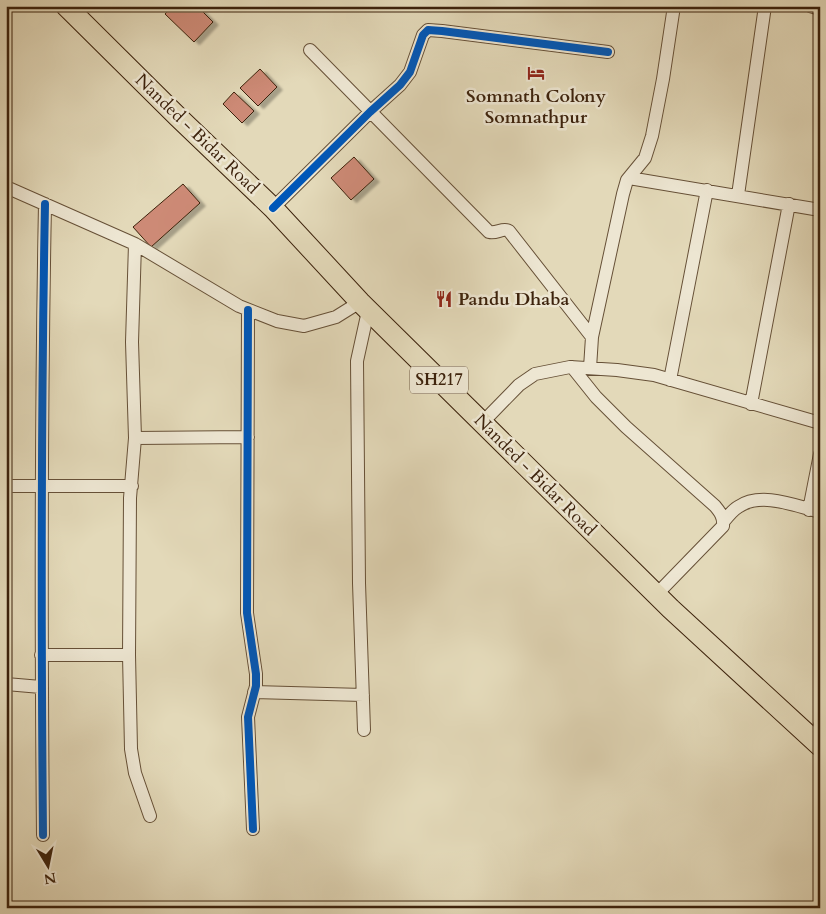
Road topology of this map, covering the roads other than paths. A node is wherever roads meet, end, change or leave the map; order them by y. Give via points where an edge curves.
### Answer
1 (66, 6) edge
2 (674, 6) edge
3 (765, 6) edge
4 (810, 6) edge
5 (820, 9) edge
6 (310, 50) dead end
7 (608, 52) dead end
8 (370, 112) junction
9 (629, 178) junction
10 (6, 187) edge
11 (707, 190) junction
12 (738, 195) junction
13 (44, 204) junction
14 (788, 204) junction
15 (273, 208) junction
16 (820, 210) edge
17 (135, 244) junction
18 (364, 306) junction
19 (248, 310) junction
20 (592, 337) junction
21 (572, 367) junction
22 (590, 368) junction
23 (670, 380) junction
24 (751, 404) junction
25 (819, 420) edge
26 (482, 423) junction
27 (248, 437) junction
28 (135, 438) junction
29 (820, 454) edge
30 (41, 485) junction
31 (6, 486) edge
32 (132, 486) junction
33 (814, 511) edge
34 (724, 520) junction
35 (656, 595) junction
36 (41, 655) junction
37 (129, 655) junction
38 (6, 684) edge
39 (41, 687) junction
40 (254, 692) junction
41 (363, 695) junction
42 (364, 730) dead end
43 (818, 738) edge
44 (150, 816) dead end
45 (253, 829) dead end
46 (43, 835) dead end

1 - 15 main road, Nanded - Bidar Road / SH217
2 - 9 street via 652,136 645,158
3 - 12 street
4 - 5 street
6 - 8 street
7 - 8 street via 428,30 423,35 410,72
8 - 15 street
8 - 20 street via 490,232 509,231
9 - 11 street
9 - 20 street
10 - 13 street
11 - 12 street
11 - 23 street
12 - 14 street
13 - 17 street
13 - 30 street
14 - 16 street
14 - 24 street
15 - 18 main road, Nanded - Bidar Road / SH217
17 - 19 street
17 - 28 street via 132,342
18 - 19 street via 304,326 277,321
18 - 26 main road, Nanded - Bidar Road / SH217
18 - 41 street via 357,361
19 - 27 street
20 - 22 street
21 - 22 street
21 - 26 street via 534,374
21 - 34 street via 596,397 715,506
22 - 23 street
23 - 24 street
24 - 25 street
26 - 35 main road, Nanded - Bidar Road / SH217
27 - 28 street
27 - 40 street via 247,612 256,674
28 - 32 street
29 - 33 street
30 - 31 street
30 - 32 street
30 - 36 street
32 - 37 street
33 - 34 street via 761,500 739,506
34 - 35 street via 723,526
35 - 43 main road, Nanded - Bidar Road / SH217
36 - 37 street
36 - 39 street
37 - 44 street via 131,749
38 - 39 street
39 - 46 street
40 - 41 street
40 - 45 street via 248,717
41 - 42 street

